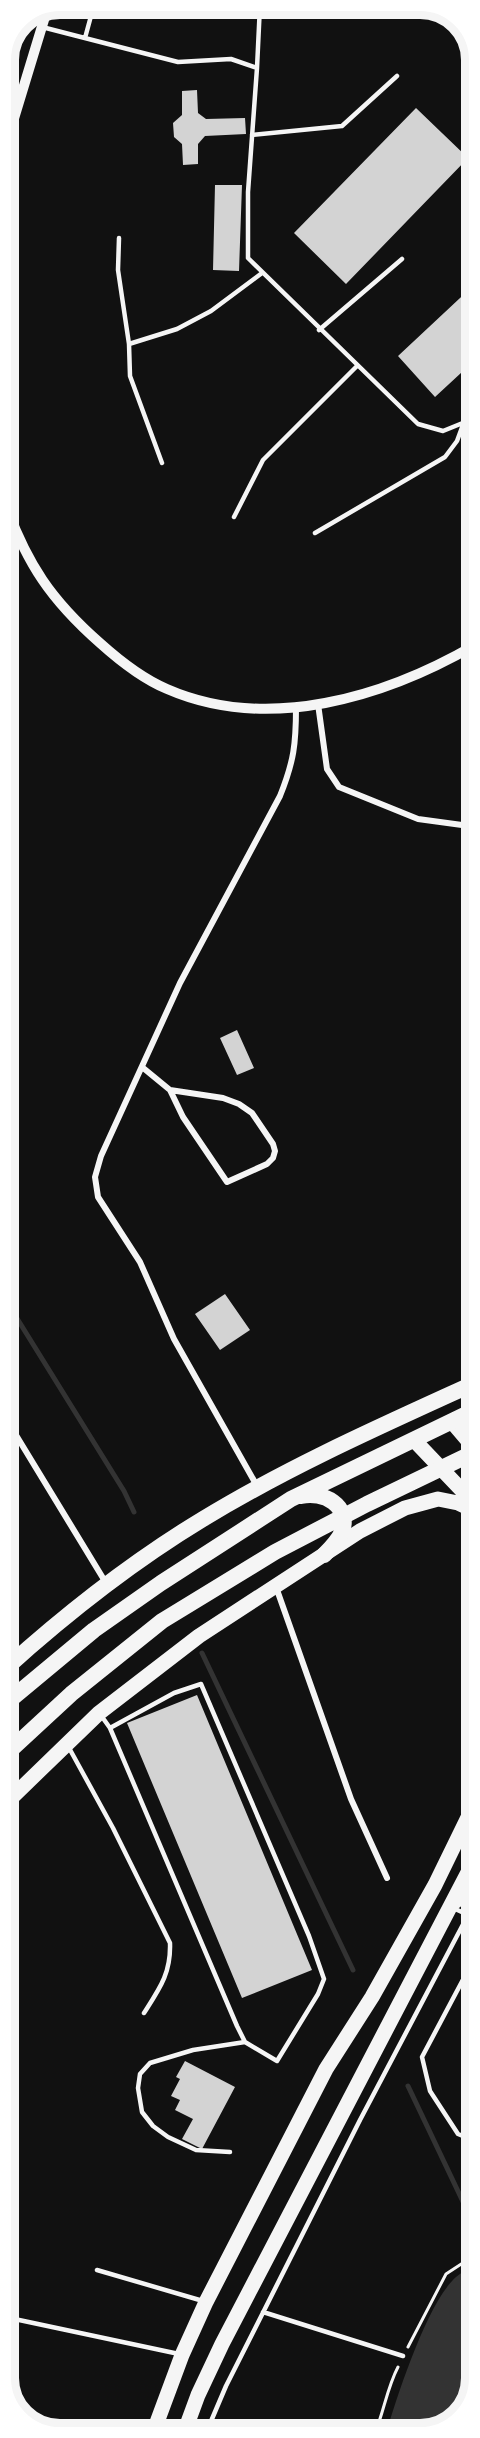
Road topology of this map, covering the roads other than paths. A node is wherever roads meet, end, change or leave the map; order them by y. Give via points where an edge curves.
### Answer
1 (91, 15) edge
2 (260, 15) edge
3 (45, 18) edge
4 (42, 27) junction
5 (85, 38) junction
6 (258, 68) junction
7 (397, 76) dead end
8 (15, 113) edge
9 (252, 135) junction
10 (119, 238) dead end
11 (402, 259) dead end
12 (262, 273) junction
13 (319, 330) junction
14 (129, 344) junction
15 (357, 366) junction
16 (464, 422) joint
17 (162, 463) dead end
18 (234, 518) dead end
19 (15, 528) edge
20 (315, 533) dead end
21 (465, 651) edge
22 (318, 704) junction
23 (296, 707) junction
24 (465, 825) edge
25 (142, 1067) junction
26 (170, 1090) junction
27 (465, 1388) edge
28 (465, 1415) edge
29 (452, 1422) junction
30 (15, 1434) edge
31 (465, 1438) edge
32 (414, 1440) junction
33 (465, 1455) edge
34 (258, 1488) junction
35 (465, 1494) edge
36 (291, 1499) junction
37 (465, 1506) edge
38 (324, 1555) junction
39 (106, 1584) junction
40 (276, 1585) junction
41 (15, 1660) edge
42 (15, 1696) edge
43 (99, 1713) junction
44 (110, 1728) junction
45 (67, 1743) junction
46 (15, 1746) edge
47 (15, 1794) edge
48 (465, 1824) edge
49 (465, 1877) edge
50 (387, 1878) dead end
51 (465, 1895) edge
52 (450, 1907) junction
53 (465, 1914) edge
54 (465, 1921) edge
55 (465, 1976) edge
56 (144, 2013) dead end
57 (245, 2042) junction
58 (465, 2137) edge
59 (230, 2152) dead end
60 (97, 2270) dead end
61 (206, 2302) junction
62 (263, 2312) junction
63 (15, 2319) edge
64 (182, 2355) junction
65 (403, 2356) road end
66 (157, 2423) edge
67 (188, 2423) edge
68 (210, 2423) edge

1 - 5 lane
2 - 6 lane
3 - 4 street
4 - 5 lane
4 - 8 street
5 - 6 lane via 178,62 231,59
6 - 9 lane
7 - 9 lane via 342,126
9 - 12 lane via 248,258
10 - 14 lane via 118,270
11 - 13 lane
12 - 13 lane
12 - 14 lane via 211,311 177,329
13 - 15 lane
14 - 17 lane via 130,376
15 - 16 lane via 418,424 443,431
15 - 18 lane via 263,460
16 - 20 lane via 445,457
19 - 23 street via 27,558 70,616 139,674 166,689 227,707
21 - 22 street via 388,686
22 - 23 street
22 - 24 street via 327,769 339,788 418,819
23 - 25 street via 296,744 280,796 180,983
25 - 26 street
25 - 34 street via 101,1156 95,1177 98,1197 140,1262 174,1339
26 - 26 street via 183,1117 227,1182 273,1158 273,1144 252,1113 239,1104
27 - 34 highway
28 - 29 highway
29 - 31 main road
29 - 32 highway
30 - 39 street
32 - 35 main road
32 - 36 highway
33 - 46 highway via 275,1552 162,1621 71,1694
34 - 39 highway via 203,1518
36 - 38 highway via 317,1495 337,1504 343,1530
36 - 42 highway via 161,1583
37 - 38 main road via 438,1499 405,1508
38 - 40 main road
39 - 41 highway
40 - 43 main road via 199,1636
40 - 50 street via 351,1799
43 - 44 lane
43 - 45 main road
44 - 57 lane
44 - 57 lane via 174,1693 201,1684 324,1979 277,2061
45 - 47 main road
45 - 56 lane via 170,1943 171,1961 165,1981
48 - 61 main road via 384,1976 326,2069
49 - 52 main road
51 - 52 main road
52 - 53 lane
52 - 67 main road via 222,2344
54 - 62 lane
55 - 58 lane via 422,2057 430,2091 458,2134
57 - 59 lane via 192,2050 150,2063 140,2074 138,2088 142,2112 168,2138 196,2150
60 - 61 lane
61 - 64 main road
62 - 65 lane
62 - 68 lane
63 - 64 lane
64 - 66 main road

